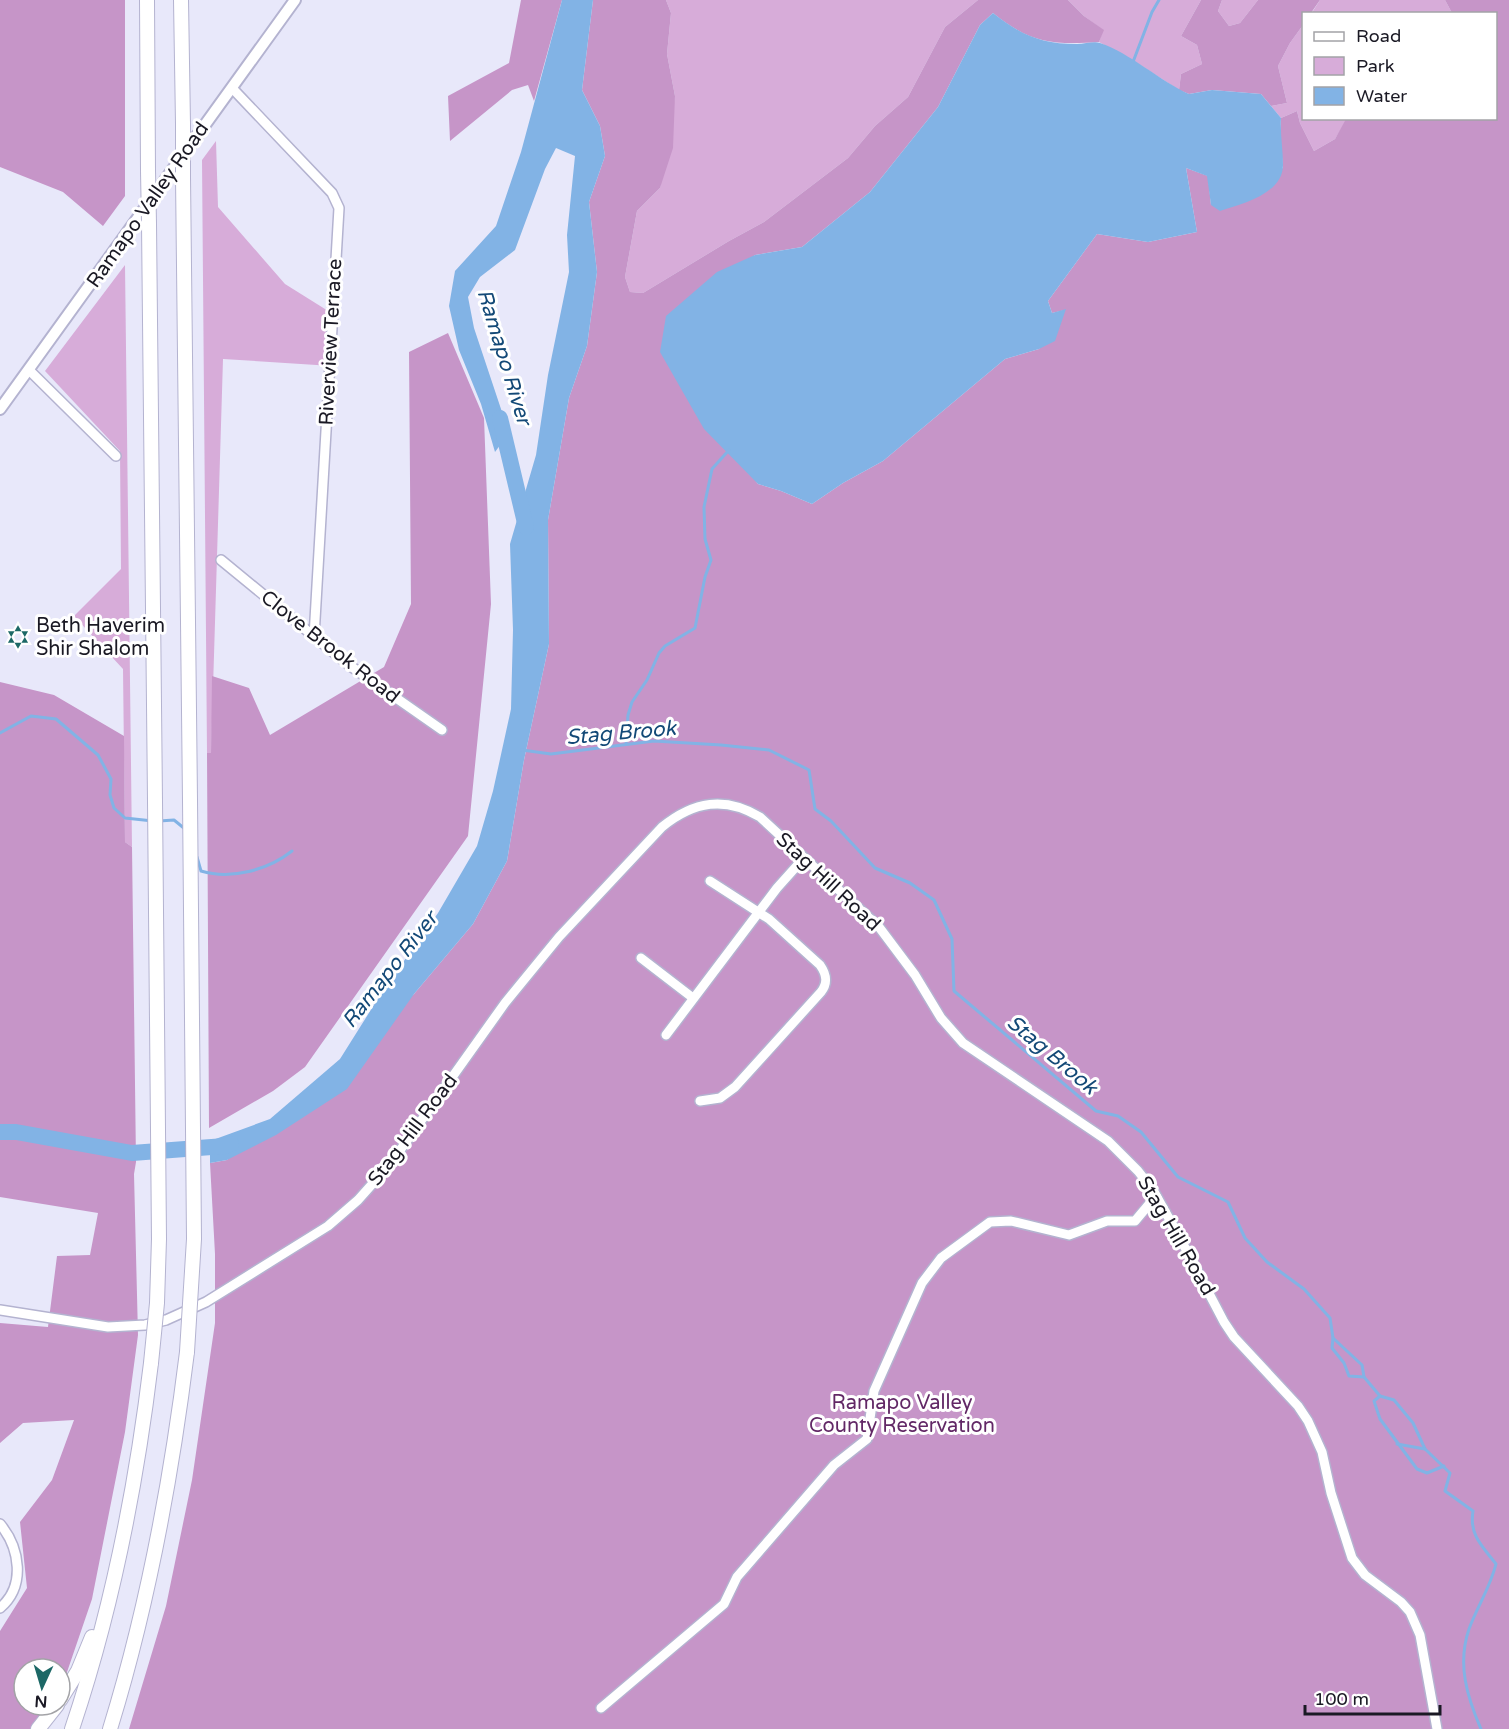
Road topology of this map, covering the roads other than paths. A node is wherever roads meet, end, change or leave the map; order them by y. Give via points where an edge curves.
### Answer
1 (147, 0) edge
2 (181, 0) edge
3 (295, 0) edge
4 (232, 88) junction
5 (29, 370) junction
6 (0, 409) edge
7 (116, 456) dead end
8 (221, 560) dead end
9 (314, 637) junction
10 (442, 730) dead end
11 (803, 859) junction
12 (710, 881) dead end
13 (759, 912) junction
14 (641, 958) dead end
15 (693, 998) junction
16 (666, 1035) dead end
17 (700, 1101) dead end
18 (1156, 1196) junction
19 (0, 1310) edge
20 (127, 1520) junction
21 (0, 1524) edge
22 (0, 1608) edge
23 (72, 1681) edge
24 (601, 1708) dead end
25 (48, 1717) edge
26 (38, 1729) edge
27 (72, 1729) edge
28 (110, 1729) edge
29 (1437, 1729) edge

1 - 20 highway, bridge via 160,1228 151,1363
2 - 28 highway, bridge via 193,1273 173,1462 156,1553
3 - 4 main road, Ramapo Valley Road
4 - 5 main road, Ramapo Valley Road
4 - 9 street, Riverview Terrace via 332,193 339,208
5 - 6 main road, Ramapo Valley Road
5 - 7 street
8 - 9 street, Clove Brook Road
9 - 10 street, Clove Brook Road
11 - 13 street
11 - 18 street, Stag Hill Road via 879,927 941,1018 963,1042 1108,1141 1138,1170
11 - 19 street, Stag Hill Road via 744,808 717,804 680,813 662,827 560,937 506,1003 391,1164 328,1226 206,1302 166,1320 108,1327
12 - 13 street
13 - 15 street
13 - 17 street via 820,965 826,976 825,984 735,1087 720,1098
14 - 15 street
15 - 16 street
18 - 24 street via 1135,1221 1107,1221 1069,1235 1011,1221 990,1222 941,1258 922,1283 874,1391 867,1439 834,1465 744,1568 724,1604
18 - 29 street, Stag Hill Road via 1234,1337 1308,1421 1322,1452 1352,1558 1365,1575 1401,1602 1416,1623
20 - 23 highway via 92,1639
20 - 27 highway via 101,1635
21 - 22 street via 17,1553 17,1571 14,1590
25 - 26 highway

